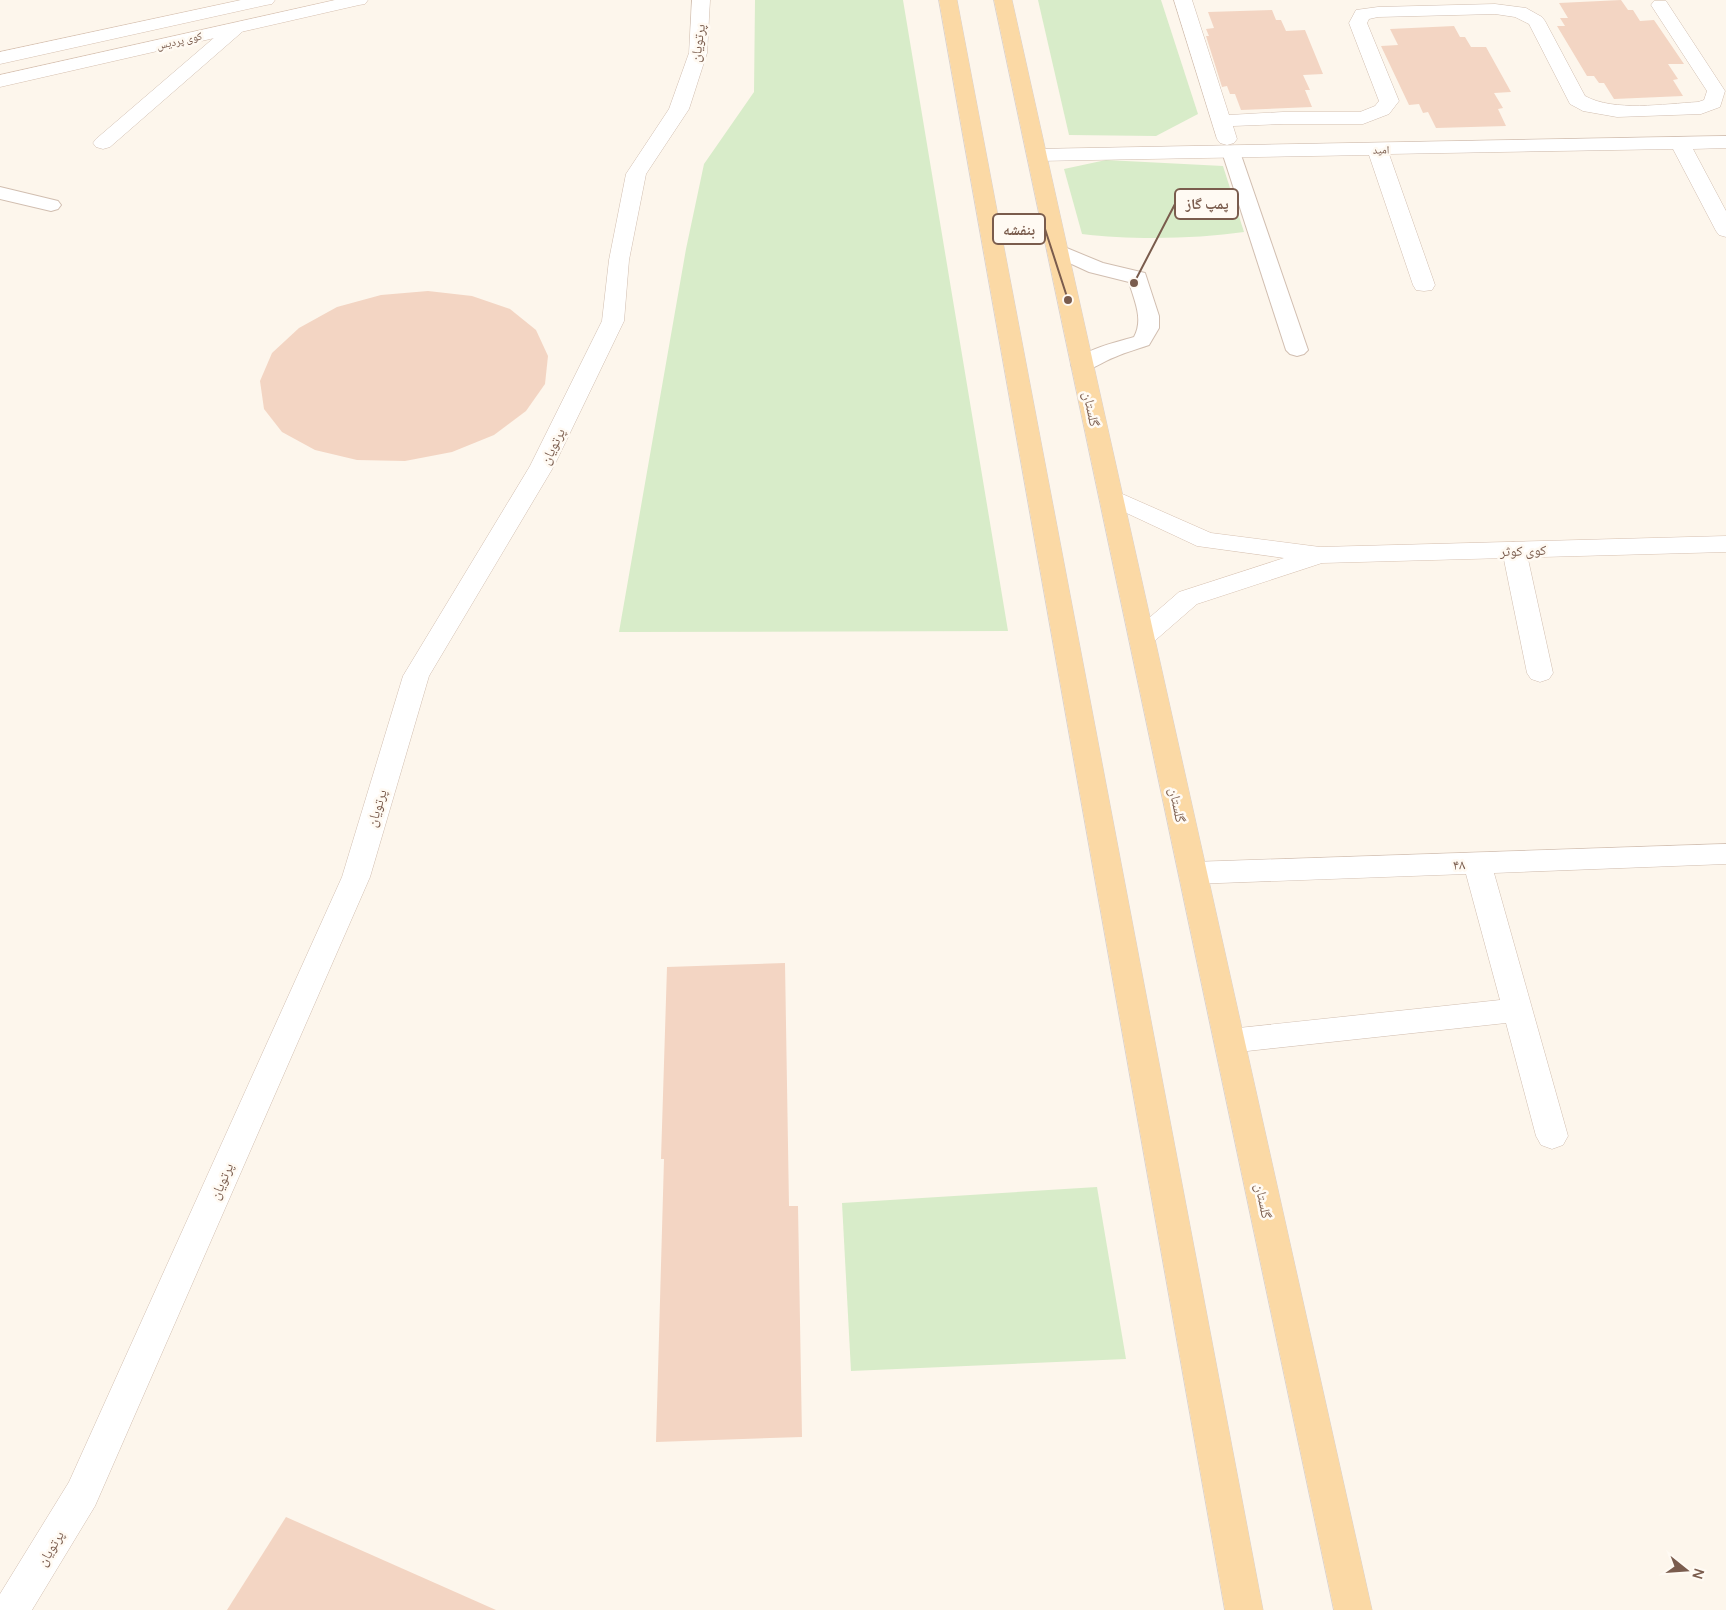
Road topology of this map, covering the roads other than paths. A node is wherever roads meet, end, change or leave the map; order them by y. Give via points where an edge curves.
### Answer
1 (266, 0) edge
2 (359, 0) edge
3 (701, 0) edge
4 (948, 0) edge
5 (1003, 0) edge
6 (1183, 0) edge
7 (1660, 6) dead end
8 (236, 28) junction
9 (0, 58) edge
10 (0, 81) edge
11 (1221, 121) junction
12 (103, 142) dead end
13 (1726, 142) edge
14 (1680, 143) junction
15 (1377, 149) junction
16 (1231, 152) junction
17 (1037, 155) junction
18 (0, 193) edge
19 (51, 205) dead end
20 (1726, 230) edge
21 (1057, 250) junction
22 (1424, 285) dead end
23 (1297, 350) dead end
24 (1082, 365) junction
25 (1111, 498) junction
26 (1726, 544) edge
27 (1514, 550) junction
28 (1320, 555) junction
29 (1142, 638) junction
30 (1540, 673) dead end
31 (1726, 854) edge
32 (1477, 863) junction
33 (1193, 873) junction
34 (1517, 1010) junction
35 (1229, 1041) junction
36 (1552, 1136) dead end
37 (11, 1610) edge
38 (1244, 1610) edge
39 (1353, 1610) edge

1 - 9 street, کوی پردیس
2 - 8 street, کوی پردیس
3 - 37 street, پرتویان via 698,53 680,109 636,174 619,260 613,321 542,466 416,676 356,877 82,1494
4 - 38 main road
5 - 17 main road, گلستان
6 - 11 street
7 - 11 street via 1716,91 1713,103 1701,108 1617,111 1590,107 1577,100 1536,21 1520,12 1495,9 1378,12 1362,14 1358,23 1390,102 1382,110 1363,118
8 - 10 street, کوی پردیس
8 - 12 street
11 - 16 street
13 - 14 street, امید
14 - 15 street, امید
14 - 20 street
15 - 16 street, امید
15 - 22 street
16 - 17 street, امید
16 - 23 lane
17 - 21 main road, گلستان
18 - 19 lane
21 - 24 main road, گلستان
21 - 24 lane via 1108,272 1138,277 1149,316 1149,328 1142,341
24 - 25 main road, گلستان
25 - 28 street via 1206,540
25 - 29 main road, گلستان
26 - 27 street, کوی کوثر
27 - 28 street, کوی کوثر
27 - 30 street
28 - 29 street via 1188,598
29 - 33 main road, گلستان
31 - 32 street, ۴۸
32 - 33 street, ۴۸
32 - 34 street
33 - 35 main road, گلستان
34 - 35 street
34 - 36 street
35 - 39 main road, گلستان

